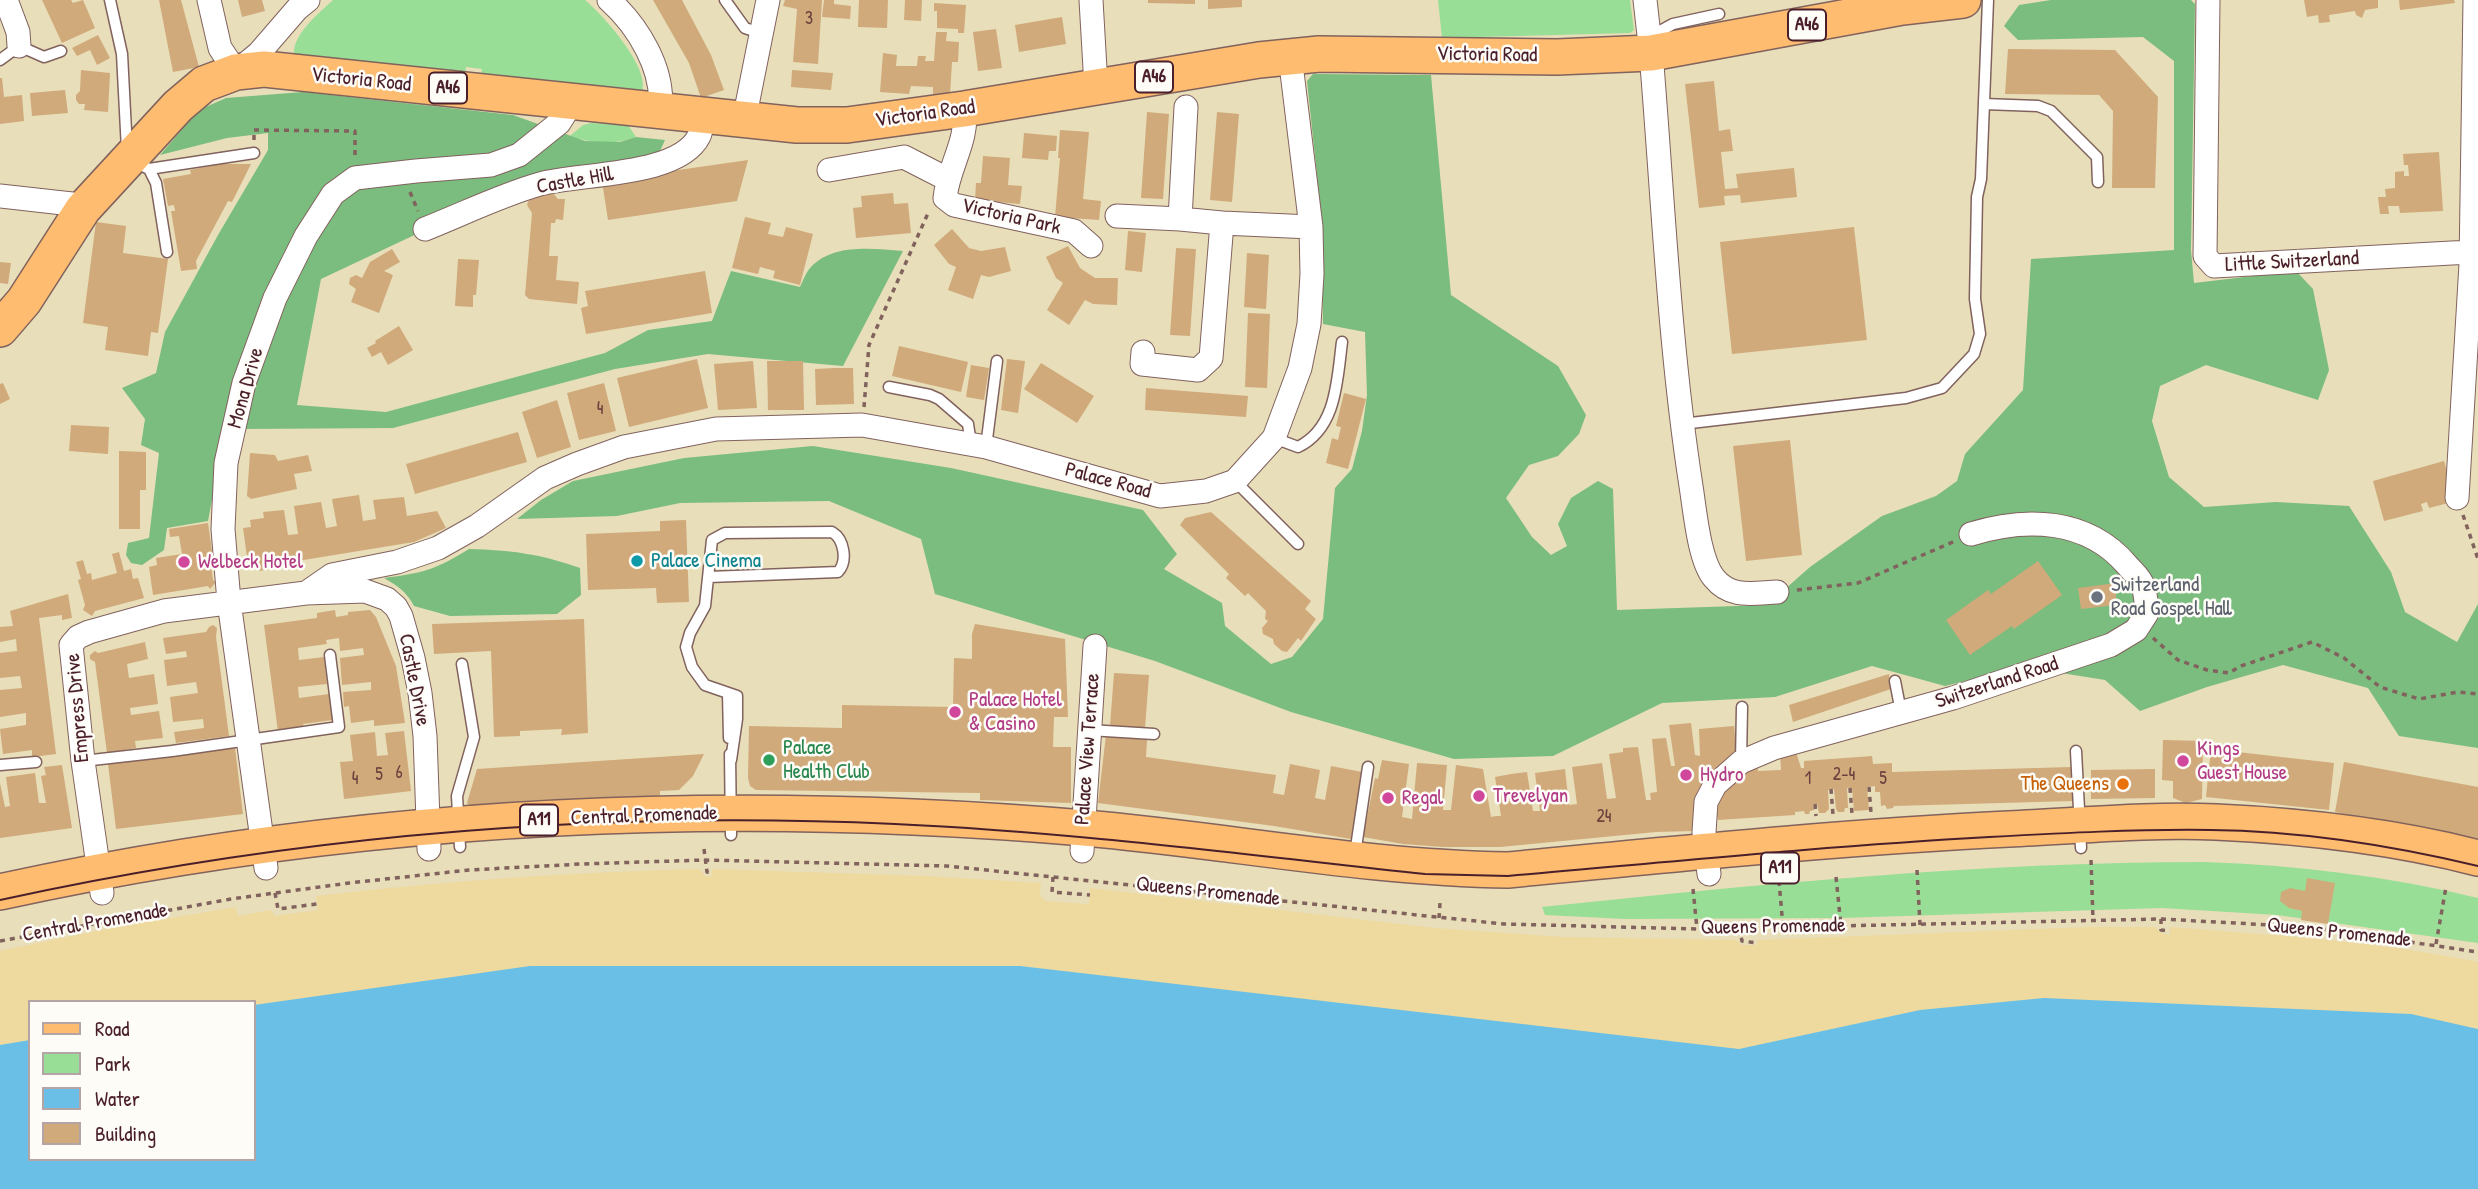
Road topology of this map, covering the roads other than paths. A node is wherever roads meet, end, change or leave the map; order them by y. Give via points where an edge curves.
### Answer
1 (6, 0) edge
2 (110, 0) edge
3 (209, 0) edge
4 (609, 0) edge
5 (725, 0) edge
6 (768, 0) edge
7 (1091, 0) edge
8 (1645, 0) edge
9 (1963, 0) edge
10 (1988, 0) edge
11 (2208, 0) edge
12 (2475, 0) edge
13 (299, 3) edge
14 (1902, 4) edge
15 (1719, 14) dead end
16 (760, 33) junction
17 (1650, 45) junction
18 (19, 46) junction
19 (61, 51) dead end
20 (1290, 57) junction
21 (0, 60) edge
22 (236, 72) junction
23 (1096, 86) junction
24 (573, 101) junction
25 (1984, 104) junction
26 (1186, 107) dead end
27 (964, 109) junction
28 (660, 110) junction
29 (703, 115) junction
30 (744, 120) junction
31 (254, 153) road end
32 (139, 164) junction
33 (829, 170) dead end
34 (2098, 182) dead end
35 (946, 188) junction
36 (0, 196) edge
37 (83, 209) junction
38 (1117, 216) dead end
39 (1180, 219) junction
40 (1222, 223) junction
41 (1311, 227) junction
42 (425, 229) dead end
43 (1091, 246) dead end
44 (167, 252) dead end
45 (2473, 261) edge
46 (0, 329) edge
47 (1342, 342) dead end
48 (1143, 352) dead end
49 (997, 361) dead end
50 (889, 387) dead end
51 (1682, 424) junction
52 (1275, 438) junction
53 (978, 445) junction
54 (1235, 481) junction
55 (2457, 498) road end
56 (1971, 534) road end
57 (1298, 544) dead end
58 (709, 577) junction
59 (1777, 592) road end
60 (306, 593) junction
61 (229, 603) junction
62 (1095, 646) dead end
63 (330, 655) dead end
64 (463, 664) dead end
65 (1895, 681) dead end
66 (1742, 707) dead end
67 (1901, 712) junction
68 (1089, 730) junction
69 (1154, 734) dead end
70 (249, 739) junction
71 (2076, 751) dead end
72 (82, 761) junction
73 (36, 762) dead end
74 (1741, 762) junction
75 (0, 765) edge
76 (1368, 767) dead end
77 (722, 832) junction
78 (444, 837) junction
79 (2084, 844) junction
80 (1078, 853) junction
81 (2478, 858) edge
82 (1354, 860) junction
83 (268, 869) junction
84 (1703, 871) junction
85 (100, 882) junction
86 (2462, 884) edge
87 (0, 892) edge
88 (0, 915) edge

1 - 18 street
2 - 32 lane
3 - 22 street via 220,48
4 - 28 street via 631,24 654,65
5 - 16 lane via 746,28
6 - 16 street
7 - 23 street
8 - 17 street
9 - 14 main road, Victoria Road / A46
10 - 25 lane
11 - 45 street, Little Switzerland via 2205,256 2214,266
12 - 45 street
13 - 22 street via 272,40
14 - 17 main road, Victoria Road / A46
15 - 17 lane via 1673,24
16 - 30 street
17 - 20 main road, Victoria Road / A46 via 1557,57 1350,52
17 - 51 street
18 - 19 lane via 44,57
18 - 21 lane
20 - 23 main road, Victoria Road / A46
20 - 41 street
22 - 24 main road, Victoria Road / A46 via 264,69
22 - 32 main road, Victoria Road / A46 via 204,84 178,106
23 - 27 main road, Victoria Road / A46
24 - 28 main road, Victoria Road / A46
24 - 61 street, Mona Drive via 559,122 519,155 491,165 355,178 333,194 275,298 244,383 226,463 223,529
25 - 34 lane via 2038,106 2051,111 2096,157
25 - 51 lane via 1975,299 1980,334 1974,354 1942,388 1906,398
26 - 39 street
27 - 30 main road, Victoria Road / A46 via 847,125
27 - 35 street, Victoria Park via 966,131
28 - 29 main road, Victoria Road / A46
29 - 30 main road, Victoria Road / A46
29 - 42 street, Castle Hill via 699,138 661,163 541,184
31 - 32 lane
32 - 37 main road, Victoria Road / A46
32 - 44 lane via 156,183
33 - 35 street, Victoria Park via 904,157
35 - 43 street, Victoria Park via 954,205 1074,231
36 - 37 street
37 - 46 main road, Victoria Road / A46 via 24,301
38 - 39 street
39 - 40 street
40 - 41 street
40 - 48 street via 1211,358 1198,370 1142,364
41 - 52 street via 1309,324 1300,368
45 - 55 street
47 - 52 lane via 1335,396 1326,423 1298,447
49 - 53 lane
50 - 53 lane via 939,399 968,424
51 - 59 street via 1700,542 1712,576 1726,590 1741,594
52 - 54 street
53 - 54 street, Palace Road via 1160,496 1206,491
53 - 60 street, Palace Road via 862,425 716,429 624,447 545,478 438,548 332,575
54 - 57 lane
56 - 67 street, Switzerland Road via 1998,526 2052,523 2090,536 2118,554 2143,584 2147,613 2136,630 2099,650
58 - 58 lane via 710,546 720,534 832,532 841,541 844,564 838,572
58 - 77 lane via 705,607 687,647 692,667 705,685 727,693 731,760
60 - 61 street, Castle Drive
60 - 78 street, Castle Drive via 365,591 387,599 401,616 414,658
61 - 70 street, Mona Drive
61 - 72 street, Empress Drive via 164,611 78,637 71,645 71,663
62 - 68 street, Palace View Terrace
63 - 70 lane via 340,727
64 - 78 lane via 474,737
65 - 67 lane
66 - 74 lane
67 - 74 street, Switzerland Road via 1774,748
68 - 69 lane
68 - 80 street, Palace View Terrace
70 - 72 lane
70 - 83 street, Mona Drive
71 - 79 lane
72 - 85 street, Empress Drive
73 - 75 lane
74 - 84 street, Switzerland Road via 1715,785 1706,802
76 - 82 lane
77 - 78 main road, Central Promenade / A11 via 630,814
77 - 80 main road, Central Promenade / A11 via 894,816
78 - 83 main road, Central Promenade / A11
79 - 81 main road, Queens Promenade / A11 via 2214,822 2305,829
79 - 84 main road, Queens Promenade / A11 via 1914,834
79 - 86 main road, Queens Promenade / A11 via 2303,851 2390,863
80 - 82 main road, Queens Promenade / A11
80 - 84 main road, Queens Promenade / A11 via 1472,892
82 - 84 main road, Queens Promenade / A11 via 1508,870
83 - 85 main road, Central Promenade / A11
85 - 87 main road, Central Promenade / A11
85 - 88 main road, Central Promenade / A11

